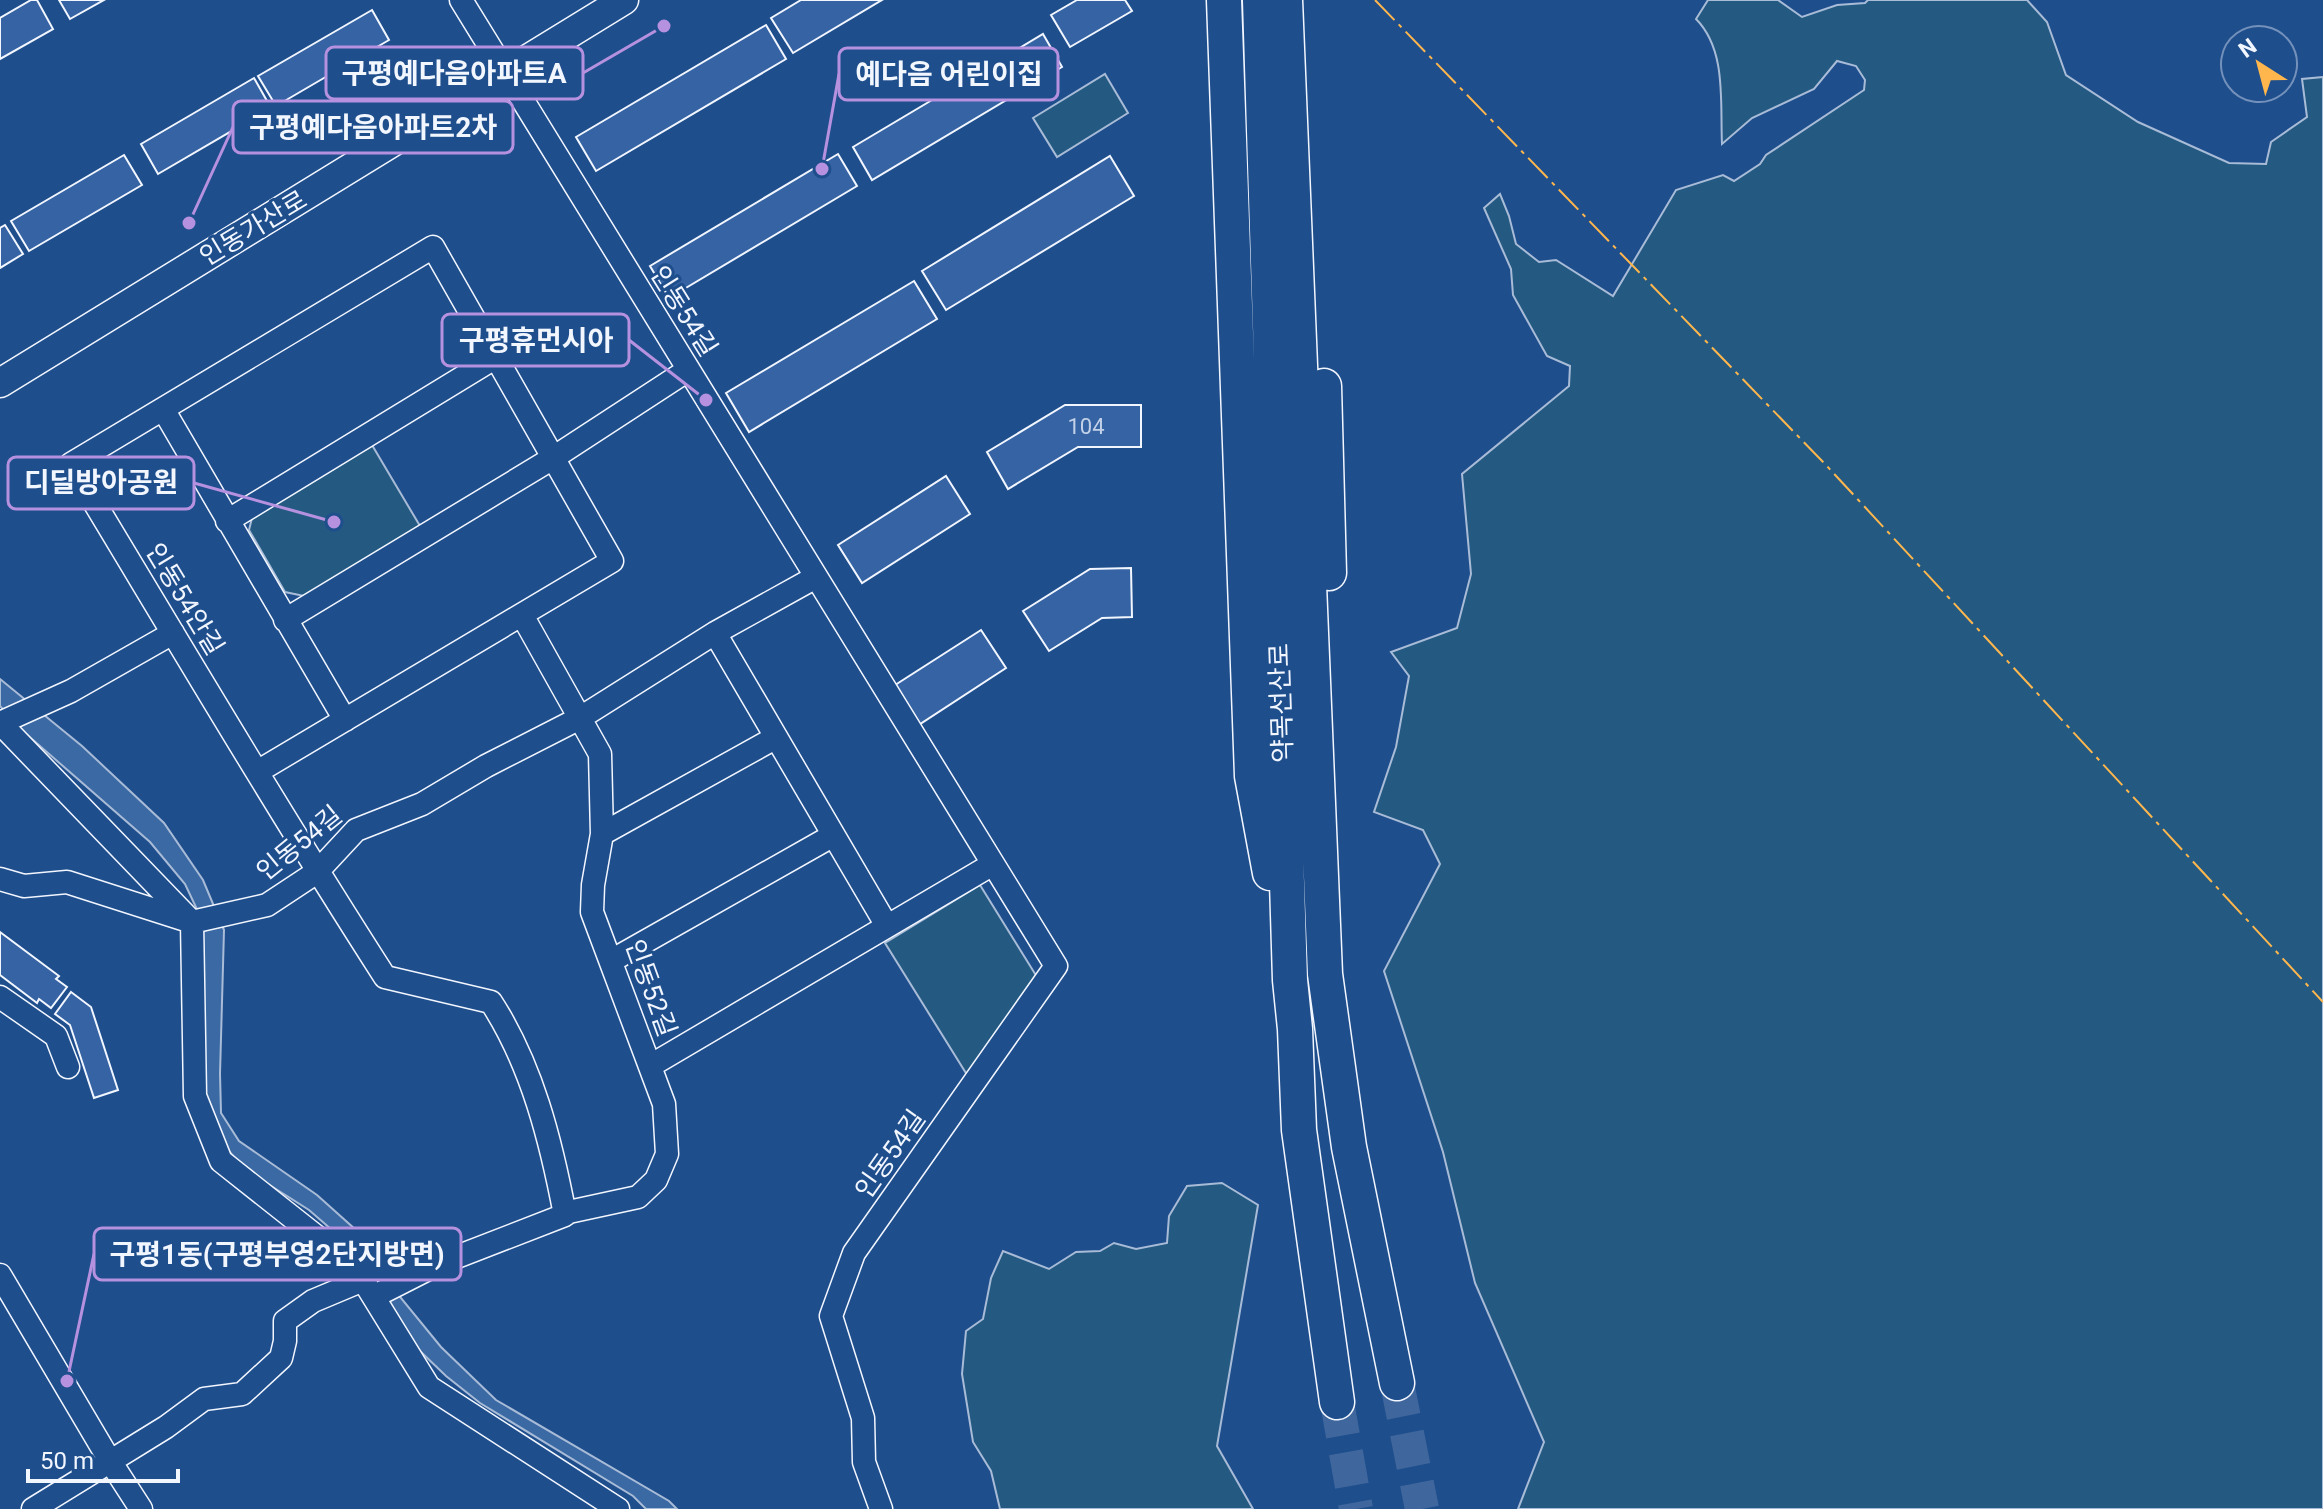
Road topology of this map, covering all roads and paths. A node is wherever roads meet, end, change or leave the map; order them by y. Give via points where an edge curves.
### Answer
1 (461, 0) edge
2 (624, 0) edge
3 (1224, 0) edge
4 (1260, 0) edge
5 (1285, 0) edge
6 (1307, 0) edge
7 (505, 74) junction
8 (1276, 102) junction
9 (496, 357) junction
10 (688, 370) junction
11 (4, 380) edge
12 (163, 409) junction
13 (553, 458) junction
14 (227, 521) junction
15 (816, 577) junction
16 (522, 615) junction
17 (285, 620) junction
18 (173, 633) junction
19 (715, 633) junction
20 (580, 718) junction
21 (345, 720) junction
22 (0, 723) edge
23 (775, 738) junction
24 (257, 772) junction
25 (602, 834) junction
26 (832, 836) junction
27 (993, 864) junction
28 (317, 872) junction
29 (0, 879) edge
30 (192, 922) junction
31 (887, 926) junction
32 (611, 961) junction
33 (1325, 974) junction
34 (1290, 980) junction
35 (0, 997) edge
36 (650, 1066) junction
37 (68, 1067) dead end
38 (564, 1213) junction
39 (0, 1275) edge
40 (369, 1288) junction
41 (1397, 1383) tunnel mouth
42 (1337, 1402) tunnel mouth
43 (110, 1461) junction
44 (33, 1509) edge
45 (141, 1509) edge
46 (618, 1509) edge
47 (881, 1509) edge

1 - 7 street
2 - 7 main road, 인동가산로
3 - 34 highway via 1252,776
4 - 8 highway, 약목선산로
5 - 8 highway, 약목선산로
6 - 33 highway via 1330,525
7 - 10 street, 인동54길
7 - 11 main road, 인동가산로
8 - 33 highway, 약목선산로
8 - 34 highway, 약목선산로
9 - 12 street, 인동54안길 via 433,247
9 - 13 street, 인동54안길
9 - 14 street
10 - 13 street
10 - 15 street, 인동54길
12 - 14 street
12 - 18 street, 인동54안길 via 71,464
13 - 16 street, 인동54안길 via 612,561
13 - 17 street
14 - 17 street
15 - 19 street, 인동54길
15 - 27 street, 인동54길
16 - 20 street
16 - 21 street, 인동54안길
17 - 21 street
18 - 22 street via 71,691
18 - 24 street, 인동54안길
19 - 20 street, 인동54길
19 - 23 street
20 - 25 street, 인동52길 via 600,754
20 - 28 street, 인동54길 via 422,804 356,830
21 - 24 street, 인동54안길
22 - 30 street
23 - 25 street
23 - 26 street
24 - 28 street, 인동54안길
25 - 32 street, 인동52길 via 592,912
26 - 31 street
26 - 32 street
27 - 31 street
27 - 47 street, 인동54길 via 1056,966 854,1253 831,1316 863,1418 864,1462
28 - 30 street, 인동54길 via 267,905
28 - 38 street via 385,977 491,1002 512,1034 552,1146
29 - 30 street via 24,886 67,882
30 - 40 street via 195,1096 221,1161 336,1252
31 - 36 street
32 - 36 street, 인동52길
33 - 41 highway, 약목선산로 via 1349,1147
34 - 42 highway, 약목선산로 via 1299,1130
35 - 37 street via 56,1036
36 - 38 street, 인동52길 via 664,1104 667,1154 656,1180 638,1197
38 - 40 street, 인동52길
39 - 43 street
40 - 43 street, 인동52길 via 313,1301 285,1321 281,1358 242,1394 204,1399
40 - 46 street via 429,1387
43 - 44 street
43 - 45 street

